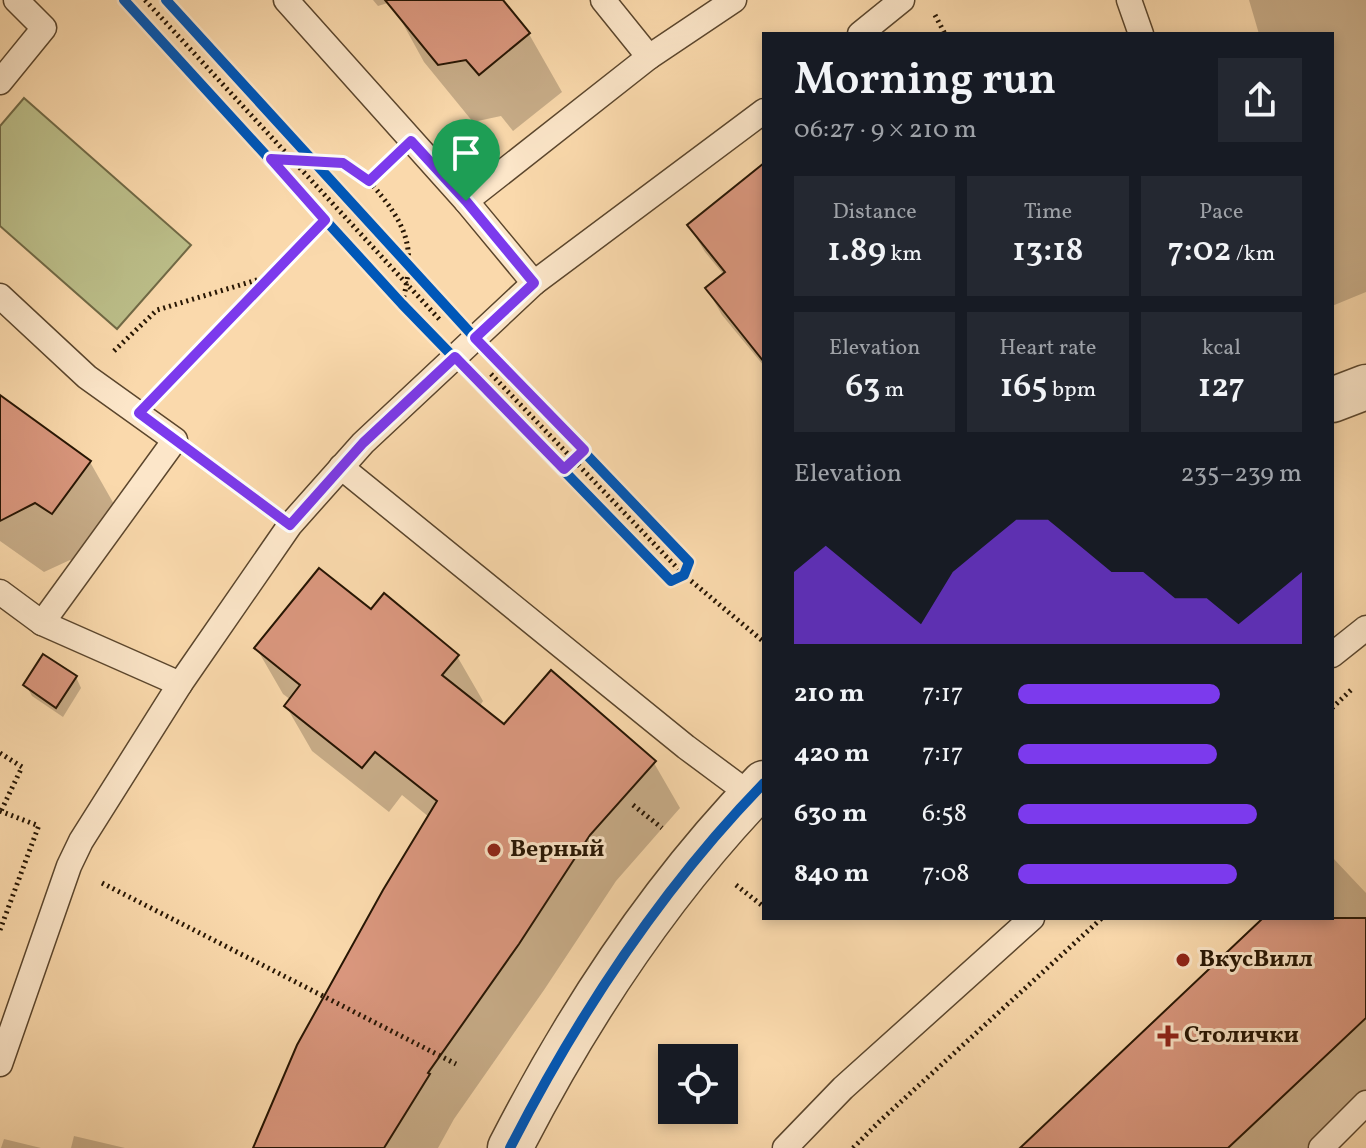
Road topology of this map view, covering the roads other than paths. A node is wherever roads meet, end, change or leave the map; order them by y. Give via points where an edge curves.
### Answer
1 (16, 0) edge
2 (286, 0) edge
3 (603, 0) edge
4 (734, 0) edge
5 (902, 0) edge
6 (1129, 0) edge
7 (862, 32) edge
8 (1140, 32) edge
9 (649, 57) junction
10 (0, 82) edge
11 (762, 112) edge
12 (466, 201) junction
13 (534, 283) junction
14 (0, 296) edge
15 (1366, 387) edge
16 (1334, 399) edge
17 (341, 467) junction
18 (0, 592) edge
19 (42, 623) junction
20 (1366, 628) edge
21 (1334, 653) edge
22 (180, 684) junction
23 (758, 790) edge
24 (1030, 920) edge
25 (0, 1064) edge
26 (1366, 1103) edge
27 (510, 1148) edge
28 (785, 1148) edge
29 (1321, 1148) edge

1 - 10 lane via 44,28
2 - 12 lane
3 - 9 lane
4 - 9 lane
5 - 7 lane
6 - 8 lane
9 - 12 lane
11 - 13 lane
12 - 13 lane
13 - 17 lane
14 - 19 lane via 87,377 175,440
15 - 16 street
17 - 22 lane via 290,525
17 - 23 lane via 686,747
18 - 19 lane
19 - 22 lane
20 - 21 lane
22 - 25 lane via 69,866
23 - 27 street via 698,856 627,953 573,1034
24 - 28 lane via 843,1088
26 - 29 lane

